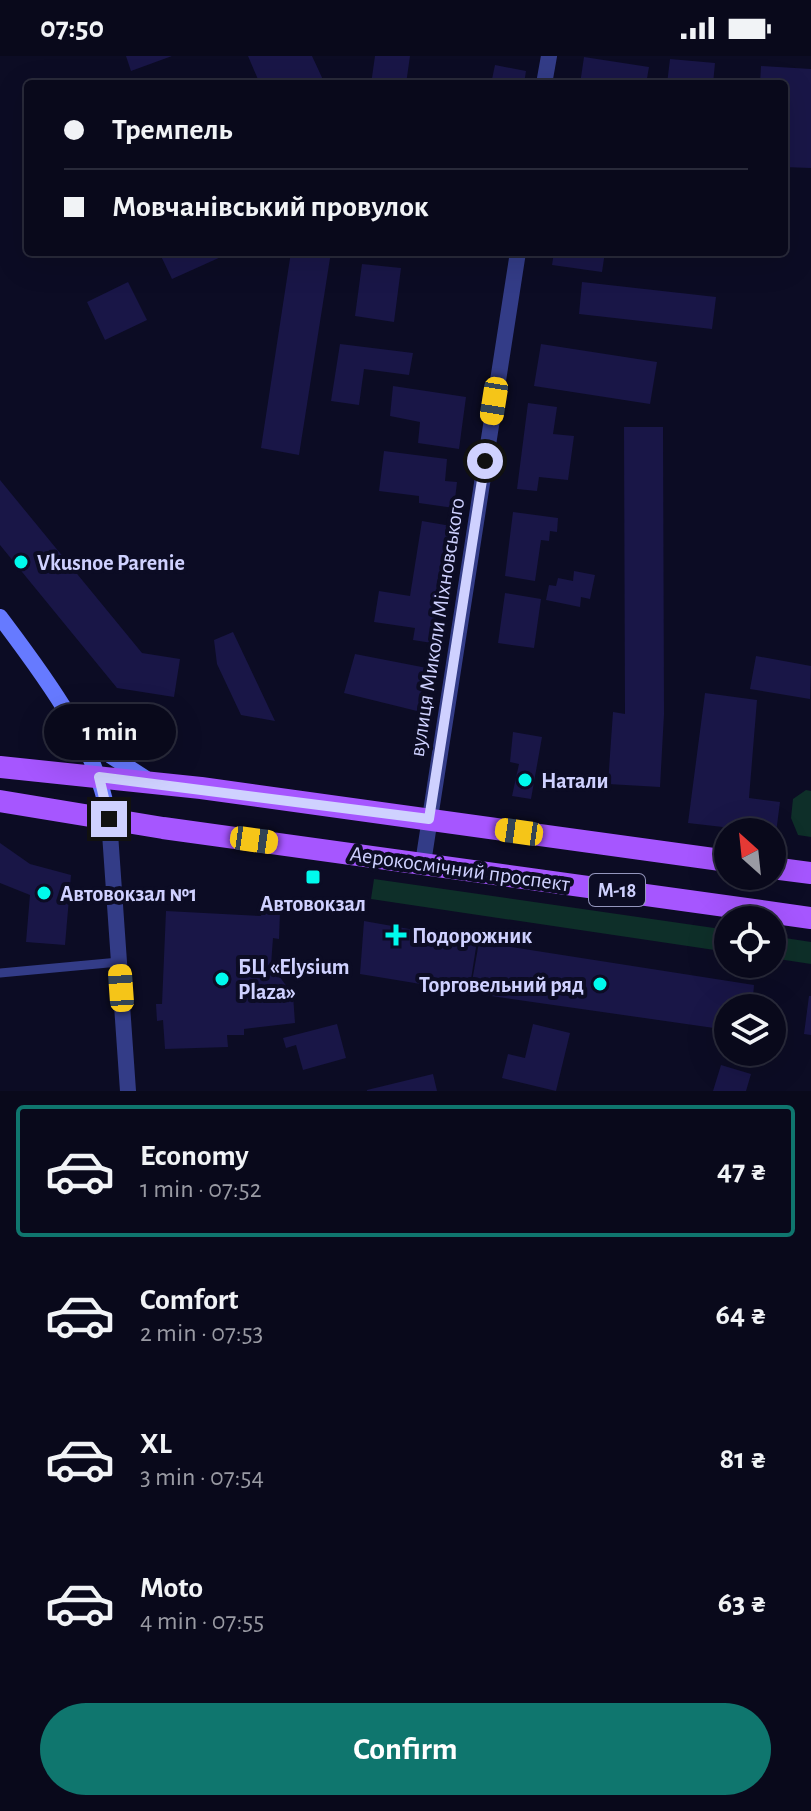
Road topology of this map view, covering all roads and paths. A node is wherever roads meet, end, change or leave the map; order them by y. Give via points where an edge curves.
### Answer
1 (549, 56) edge
2 (545, 80) edge
3 (517, 256) edge
4 (0, 617) edge
5 (66, 714) junction
6 (0, 767) edge
7 (99, 777) junction
8 (155, 783) junction
9 (0, 801) edge
10 (109, 819) junction
11 (429, 819) junction
12 (714, 859) edge
13 (423, 863) junction
14 (786, 870) edge
15 (811, 873) edge
16 (811, 918) edge
17 (119, 962) junction
18 (0, 973) edge
19 (128, 1091) edge

1 - 2 street
3 - 11 street, вулиця Миколи Міхновського
4 - 5 main road via 49,681
5 - 7 main road
5 - 8 main road via 111,756
6 - 7 main road, М-18
7 - 8 main road, Аерокосмічний проспект / М-18
7 - 10 main road
8 - 11 main road, Аерокосмічний проспект / М-18
9 - 10 main road, М-18
10 - 13 main road, Аерокосмічний проспект / М-18
10 - 17 street
11 - 12 main road, Аерокосмічний проспект / М-18
11 - 13 street, вулиця Миколи Міхновського
13 - 16 main road, Аерокосмічний проспект / М-18
14 - 15 main road
17 - 18 lane
17 - 19 street

